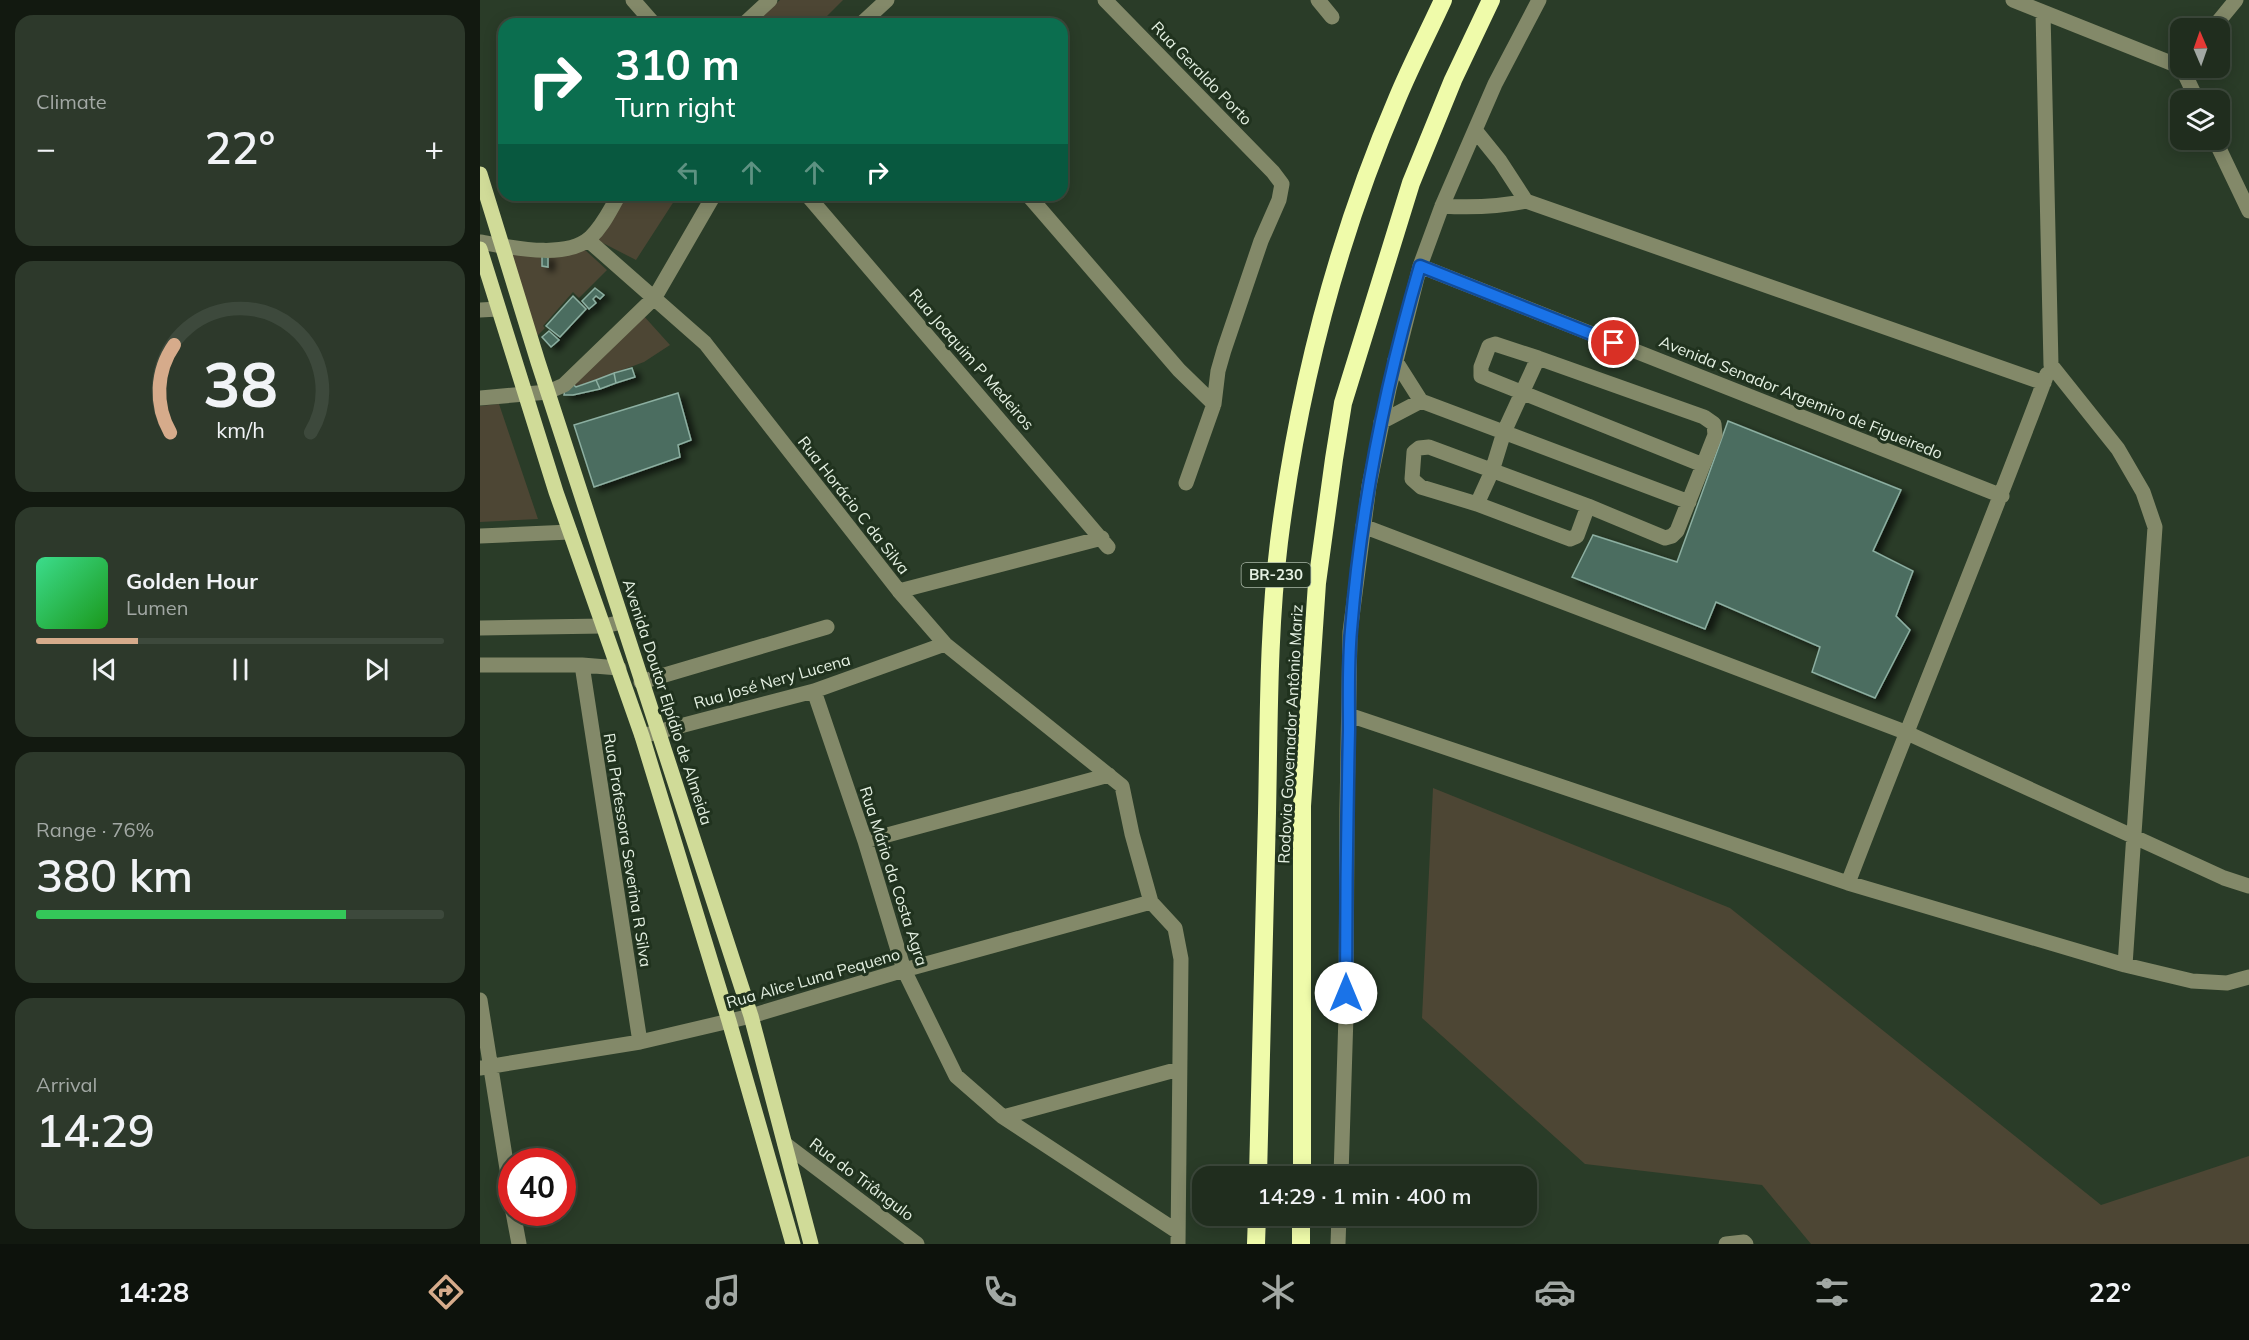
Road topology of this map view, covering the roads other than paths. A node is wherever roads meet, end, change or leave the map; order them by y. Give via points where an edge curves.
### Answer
1 (633, 0) edge
2 (770, 0) edge
3 (887, 0) edge
4 (1106, 0) edge
5 (1318, 0) edge
6 (1443, 0) edge
7 (1491, 0) edge
8 (1539, 0) edge
9 (2013, 0) edge
10 (2236, 0) edge
11 (2043, 12) junction
12 (1332, 17) dead end
13 (649, 18) edge
14 (750, 18) edge
15 (873, 18) edge
16 (2221, 18) edge
17 (2170, 63) edge
18 (1475, 130) junction
19 (2221, 150) edge
20 (480, 174) edge
21 (615, 201) edge
22 (711, 201) edge
23 (812, 201) edge
24 (1033, 201) edge
25 (1526, 201) junction
26 (1442, 206) junction
27 (2249, 211) edge
28 (588, 240) junction
29 (480, 242) edge
30 (501, 245) junction
31 (480, 249) edge
32 (1420, 266) junction
33 (655, 297) junction
34 (498, 309) junction
35 (480, 310) edge
36 (1538, 358) junction
37 (1395, 360) junction
38 (2051, 365) junction
39 (2044, 383) junction
40 (548, 392) junction
41 (1522, 393) junction
42 (526, 394) junction
43 (480, 398) edge
44 (1420, 401) junction
45 (1214, 404) junction
46 (1381, 422) junction
47 (1504, 432) junction
48 (1703, 465) junction
49 (1492, 471) junction
50 (1186, 483) dead end
51 (2002, 496) junction
52 (1689, 502) junction
53 (1477, 504) junction
54 (1588, 506) junction
55 (1363, 526) junction
56 (570, 532) junction
57 (480, 536) edge
58 (899, 591) junction
59 (622, 622) junction
60 (604, 626) junction
61 (827, 627) dead end
62 (480, 628) edge
63 (945, 644) junction
64 (480, 665) edge
65 (582, 665) junction
66 (619, 668) junction
67 (641, 682) junction
68 (814, 691) junction
69 (1349, 715) junction
70 (660, 732) junction
71 (1905, 732) junction
72 (642, 736) junction
73 (1108, 775) junction
74 (2134, 836) junction
75 (865, 841) junction
76 (1848, 883) junction
77 (2249, 886) edge
78 (1151, 902) junction
79 (2125, 965) junction
80 (904, 970) junction
81 (2249, 977) edge
82 (480, 1000) edge
83 (751, 1016) junction
84 (729, 1021) junction
85 (640, 1042) junction
86 (485, 1068) edge
87 (1179, 1069) junction
88 (1003, 1117) junction
89 (785, 1144) junction
90 (501, 1148) edge
91 (1258, 1166) edge
92 (1302, 1166) edge
93 (1341, 1166) edge
94 (516, 1226) edge
95 (1257, 1226) edge
96 (1301, 1226) edge
97 (1339, 1226) edge
98 (1178, 1238) edge
99 (1745, 1243) edge
100 (519, 1244) edge
101 (793, 1244) edge
102 (811, 1244) edge
103 (918, 1244) edge
104 (1256, 1244) edge
105 (1300, 1244) edge
106 (1338, 1244) edge
107 (1726, 1244) edge

1 - 13 street
2 - 14 street
3 - 15 street
4 - 45 street, Rua Geraldo Porto via 1282,184 1224,350
5 - 12 street
6 - 91 highway, Rodovia Governador Antônio Mariz / BR-230 via 1396,99 1329,288 1305,388 1279,542 1269,665
7 - 92 highway, Rodovia Governador Antônio Mariz / BR-230 via 1411,183 1341,414 1317,583 1302,806
8 - 18 street
9 - 11 street
10 - 16 street
11 - 17 street
11 - 38 street
18 - 25 street
18 - 26 street
19 - 27 street
20 - 30 main road, Avenida Doutor Elpídio de Almeida
21 - 28 street
22 - 33 street
23 - 58 street, Rua Joaquim P Medeiros via 1105,543
24 - 45 street via 1179,370
25 - 26 street via 1477,208
25 - 39 street
26 - 32 street
28 - 30 street via 559,250
28 - 33 street, Rua Horácio C da Silva
29 - 30 street
30 - 40 main road, Avenida Doutor Elpídio de Almeida
31 - 34 main road
32 - 37 street
32 - 51 street, Avenida Senador Argemiro de Figueiredo
33 - 40 street via 564,385
33 - 58 street, Rua Horácio C da Silva via 705,343
34 - 35 street
34 - 42 main road
36 - 41 street
36 - 41 street via 1495,344 1489,346 1481,376
36 - 48 street via 1704,417 1714,424 1715,435
37 - 44 street
37 - 46 street
38 - 39 street
38 - 74 street via 2118,450 2143,492 2155,527
39 - 51 street
40 - 42 street
40 - 59 main road, Avenida Doutor Elpídio de Almeida
41 - 47 street
41 - 48 street
42 - 43 street
42 - 56 main road
44 - 46 street
44 - 47 street
45 - 50 street
46 - 55 street
47 - 49 street
47 - 52 street
48 - 52 street
49 - 53 street
49 - 53 street via 1429,447 1414,452 1412,479 1421,487
49 - 54 street
51 - 71 street
52 - 54 street via 1677,531 1665,538
53 - 54 street via 1570,539 1577,536
55 - 69 street via 1350,632
55 - 71 street
56 - 57 street
56 - 60 main road
58 - 63 street, Rua Horácio C da Silva
59 - 60 street
59 - 67 main road, Avenida Doutor Elpídio de Almeida
60 - 62 street
60 - 66 main road
61 - 67 street
63 - 68 street, Rua José Nery Lucena
63 - 73 street, Rua Horácio C da Silva
64 - 65 street
65 - 66 street
65 - 85 street, Rua Professora Severina R Silva
66 - 72 main road
67 - 70 main road, Avenida Doutor Elpídio de Almeida
68 - 70 street, Rua José Nery Lucena
68 - 75 street, Rua Mário da Costa Agra
69 - 76 street
69 - 93 street
70 - 72 street, Rua José Nery Lucena
70 - 83 main road, Avenida Doutor Elpídio de Almeida
71 - 74 street
71 - 76 street
72 - 84 main road
73 - 75 street
73 - 78 street, Rua Horácio C da Silva via 1122,786
74 - 77 street
74 - 79 street
75 - 80 street, Rua Mário da Costa Agra
76 - 79 street
78 - 80 street, Rua Alice Luna Pequeno
78 - 87 street via 1174,928 1179,944
79 - 81 street via 2192,981 2227,983
80 - 83 street, Rua Alice Luna Pequeno
80 - 88 street, Rua Mário da Costa Agra via 956,1076
82 - 86 street
83 - 84 street, Rua Alice Luna Pequeno
83 - 89 main road, Avenida Doutor Elpídio de Almeida
84 - 85 street, Rua Alice Luna Pequeno
84 - 101 main road
85 - 86 street, Rua Alice Luna Pequeno
86 - 90 street
87 - 88 street
87 - 98 street
88 - 98 street, Rua Mário da Costa Agra
89 - 102 main road, Avenida Doutor Elpídio de Almeida
89 - 103 street, Rua do Triângulo
94 - 100 street
95 - 104 highway
96 - 105 highway
97 - 106 street
99 - 107 street

